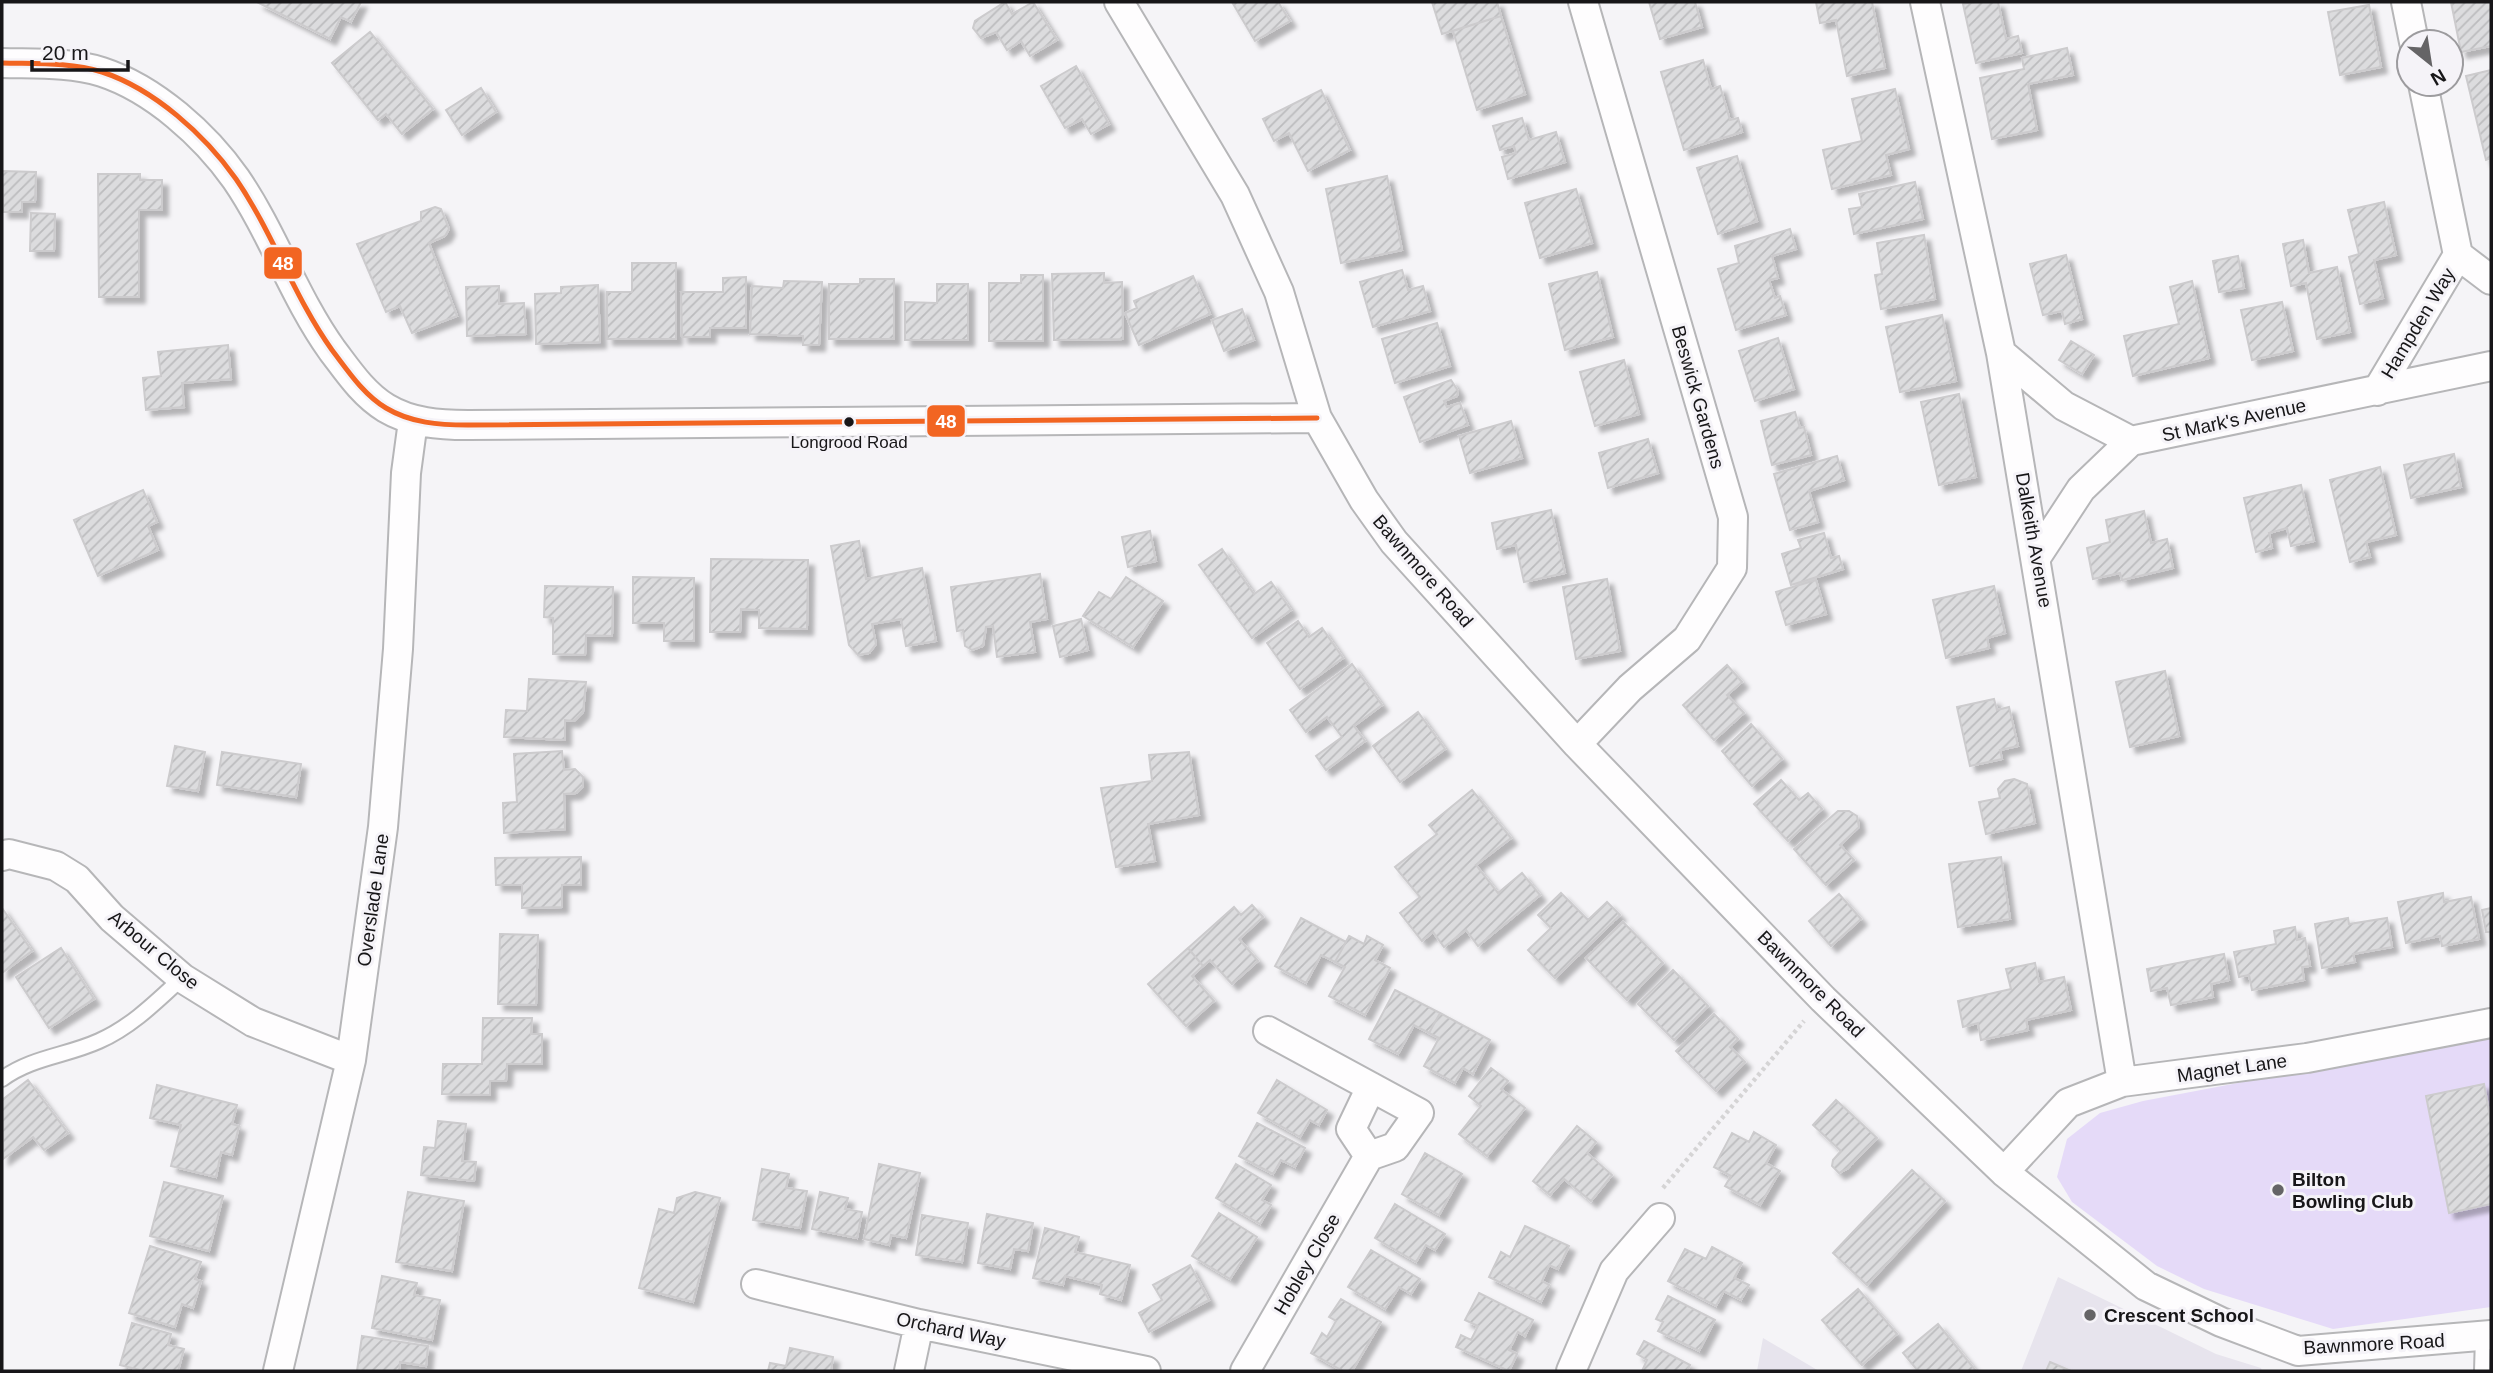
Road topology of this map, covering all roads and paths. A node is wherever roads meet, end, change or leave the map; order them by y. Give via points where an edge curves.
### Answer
1 (1119, 2) edge
2 (1583, 2) edge
3 (1925, 2) edge
4 (2406, 2) edge
5 (2411, 28) edge
6 (2, 63) edge
7 (2426, 98) edge
8 (2458, 255) junction
9 (2491, 280) edge
10 (2001, 353) junction
11 (2491, 366) edge
12 (2377, 391) junction
13 (1317, 418) junction
14 (413, 421) junction
15 (2131, 442) junction
16 (2037, 556) junction
17 (1577, 744) junction
18 (2, 856) edge
19 (181, 978) junction
20 (1823, 999) junction
21 (2491, 1023) edge
22 (1268, 1031) dead end
23 (351, 1060) junction
24 (2, 1079) edge
25 (2122, 1082) junction
26 (1371, 1087) junction
27 (1369, 1156) junction
28 (2004, 1172) junction
29 (1660, 1218) joint
30 (756, 1284) dead end
31 (919, 1324) junction
32 (2487, 1335) edge
33 (2299, 1361) edge
34 (278, 1371) edge
35 (909, 1371) edge
36 (1146, 1371) edge
37 (1245, 1371) edge
38 (1571, 1371) edge
39 (2482, 1371) edge

1 - 13 street via 1235,195 1279,292
2 - 17 street, Beswick Gardens via 1733,517 1733,530 1732,568 1687,639 1630,688
3 - 10 street, Dalkeith Avenue
4 - 5 street
6 - 14 street via 64,65 101,72 139,89 178,115 236,179 319,332 355,382 385,407
7 - 8 street, Hampden Way
8 - 9 street, Hampden Way
8 - 12 street, Hampden Way
10 - 15 street via 2064,406
10 - 16 street, Dalkeith Avenue
11 - 12 street, St Mark's Avenue
12 - 15 street, St Mark's Avenue
13 - 14 street via 481,425
13 - 17 street, Bawnmore Road via 1394,542
14 - 23 street, Overslade Lane via 383,827
15 - 16 street via 2081,489
16 - 25 street, Dalkeith Avenue
17 - 20 street, Bawnmore Road
18 - 19 street, Arbour Close via 56,866 77,879 112,918
19 - 23 street, Arbour Close via 253,1021
19 - 24 lane via 121,1031 96,1043 33,1060
20 - 28 street, Bawnmore Road
20 - 29 path via 1661,1191
21 - 25 street, Magnet Lane via 2307,1058
22 - 26 street
23 - 34 street, Overslade Lane
25 - 28 street, Magnet Lane via 2068,1103
26 - 27 street via 1351,1129
26 - 27 street via 1419,1113 1395,1147
27 - 37 street, Hobley Close
28 - 33 street, Bawnmore Road via 2146,1286
29 - 38 street via 1614,1271
30 - 31 street, Orchard Way
31 - 35 street
31 - 36 street, Orchard Way
32 - 33 street, Bawnmore Road
32 - 39 lane

